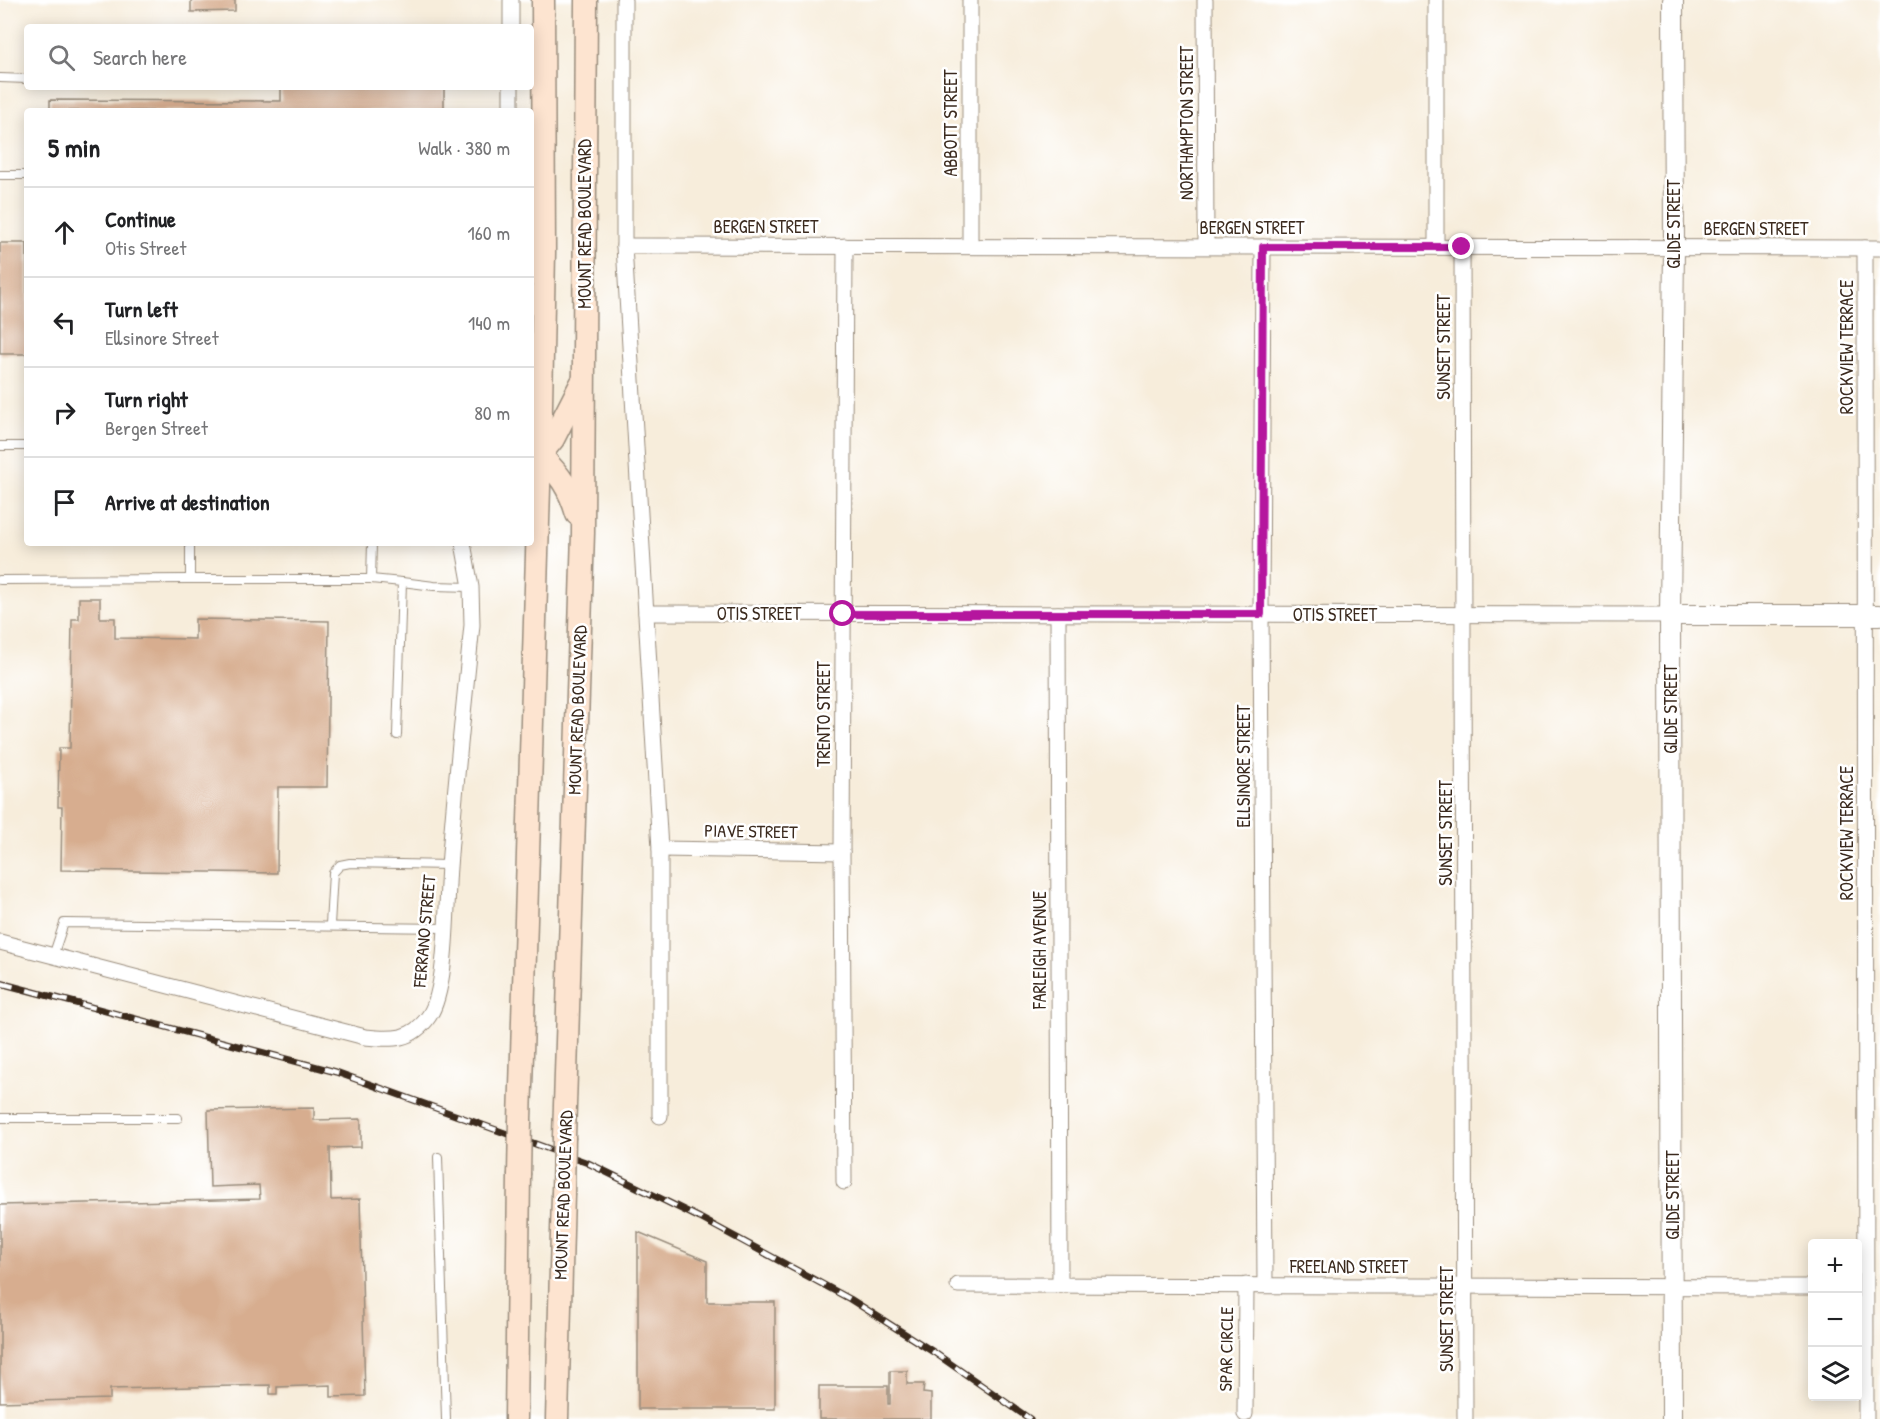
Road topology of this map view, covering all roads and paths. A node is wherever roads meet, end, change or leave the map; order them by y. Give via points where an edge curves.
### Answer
1 (511, 0) edge
2 (543, 0) edge
3 (586, 0) edge
4 (624, 0) edge
5 (970, 0) edge
6 (1204, 0) edge
7 (1436, 0) edge
8 (1673, 0) edge
9 (511, 24) edge
10 (0, 78) edge
11 (24, 79) edge
12 (511, 90) edge
13 (511, 108) edge
14 (24, 175) edge
15 (0, 176) edge
16 (537, 245) edge
17 (624, 246) junction
18 (845, 246) junction
19 (970, 246) junction
20 (1206, 246) junction
21 (1263, 247) junction
22 (1437, 247) junction
23 (1462, 247) junction
24 (1674, 247) junction
25 (1873, 248) edge
26 (584, 379) junction
27 (0, 446) edge
28 (24, 446) edge
29 (536, 455) edge
30 (583, 533) junction
31 (534, 538) edge
32 (190, 546) edge
33 (372, 546) edge
34 (464, 546) edge
35 (534, 546) edge
36 (190, 579) junction
37 (371, 579) junction
38 (0, 580) edge
39 (402, 582) junction
40 (471, 587) junction
41 (646, 613) junction
42 (843, 614) junction
43 (1058, 614) junction
44 (1261, 614) junction
45 (1464, 614) junction
46 (1670, 615) junction
47 (1873, 615) edge
48 (397, 735) dead end
49 (660, 849) junction
50 (842, 852) junction
51 (449, 866) junction
52 (330, 925) junction
53 (445, 928) junction
54 (0, 942) edge
55 (53, 956) junction
56 (660, 1116) dead end
57 (0, 1118) edge
58 (178, 1118) dead end
59 (438, 1157) dead end
60 (844, 1182) dead end
61 (958, 1285) dead end
62 (1060, 1285) junction
63 (1246, 1285) junction
64 (1265, 1285) junction
65 (1465, 1286) junction
66 (1672, 1286) junction
67 (1808, 1287) edge
68 (1868, 1287) edge
69 (1245, 1414) dead end
70 (446, 1419) edge
71 (516, 1419) edge
72 (557, 1419) edge
73 (1465, 1419) edge
74 (1672, 1419) edge
75 (1866, 1419) edge

1 - 9 street
2 - 16 main road
3 - 26 main road, MOUNT READ BOULEVARD
4 - 17 street
5 - 19 street, ABBOTT STREET
6 - 20 street, NORTHAMPTON STREET
7 - 22 street
8 - 24 street, GLIDE STREET
10 - 11 lane
12 - 13 street
14 - 15 lane
16 - 29 main road
17 - 18 street, BERGEN STREET
17 - 41 street
18 - 19 street, BERGEN STREET
18 - 42 street, TRENTO STREET
19 - 20 street, BERGEN STREET
20 - 21 street, BERGEN STREET
21 - 22 street, BERGEN STREET
21 - 44 street, ELLSINORE STREET
22 - 23 street, BERGEN STREET
23 - 24 street, BERGEN STREET
23 - 45 street, SUNSET STREET
24 - 25 street, BERGEN STREET
24 - 46 street, GLIDE STREET
25 - 47 street, ROCKVIEW TERRACE
26 - 29 main road via 553,439
26 - 30 main road, MOUNT READ BOULEVARD
27 - 28 lane
29 - 30 main road via 561,476 572,496
29 - 31 main road, bridge
30 - 72 main road, MOUNT READ BOULEVARD, bridge
32 - 36 lane
33 - 37 lane
34 - 40 street, FERRANO STREET
35 - 71 main road, bridge
36 - 37 lane
36 - 38 lane
37 - 39 lane
39 - 40 lane
39 - 48 lane
40 - 51 street, FERRANO STREET via 472,625
41 - 42 street, OTIS STREET
41 - 49 street
42 - 43 street, OTIS STREET
42 - 50 street, TRENTO STREET
43 - 44 street, OTIS STREET
43 - 62 street, FARLEIGH AVENUE
44 - 45 street, OTIS STREET
44 - 64 street, ELLSINORE STREET
45 - 46 street, OTIS STREET
45 - 65 street, SUNSET STREET
46 - 47 street, OTIS STREET
46 - 66 street, GLIDE STREET
47 - 68 street, ROCKVIEW TERRACE
49 - 50 street, PIAVE STREET
49 - 56 street
50 - 60 street, TRENTO STREET
51 - 52 lane via 340,865 333,873
51 - 53 street, FERRANO STREET
52 - 53 lane
52 - 55 lane via 64,923
53 - 55 street, FERRANO STREET via 439,994 430,1015 416,1031 392,1040 298,1021
54 - 55 street, FERRANO STREET
57 - 58 lane
59 - 70 lane
61 - 62 street, FREELAND STREET
62 - 63 street, FREELAND STREET
63 - 64 street, FREELAND STREET
63 - 69 street, SPAR CIRCLE
64 - 65 street, FREELAND STREET
65 - 66 street, FREELAND STREET
65 - 73 street, SUNSET STREET
66 - 67 street, FREELAND STREET
66 - 74 street, GLIDE STREET
68 - 75 street, ROCKVIEW TERRACE

